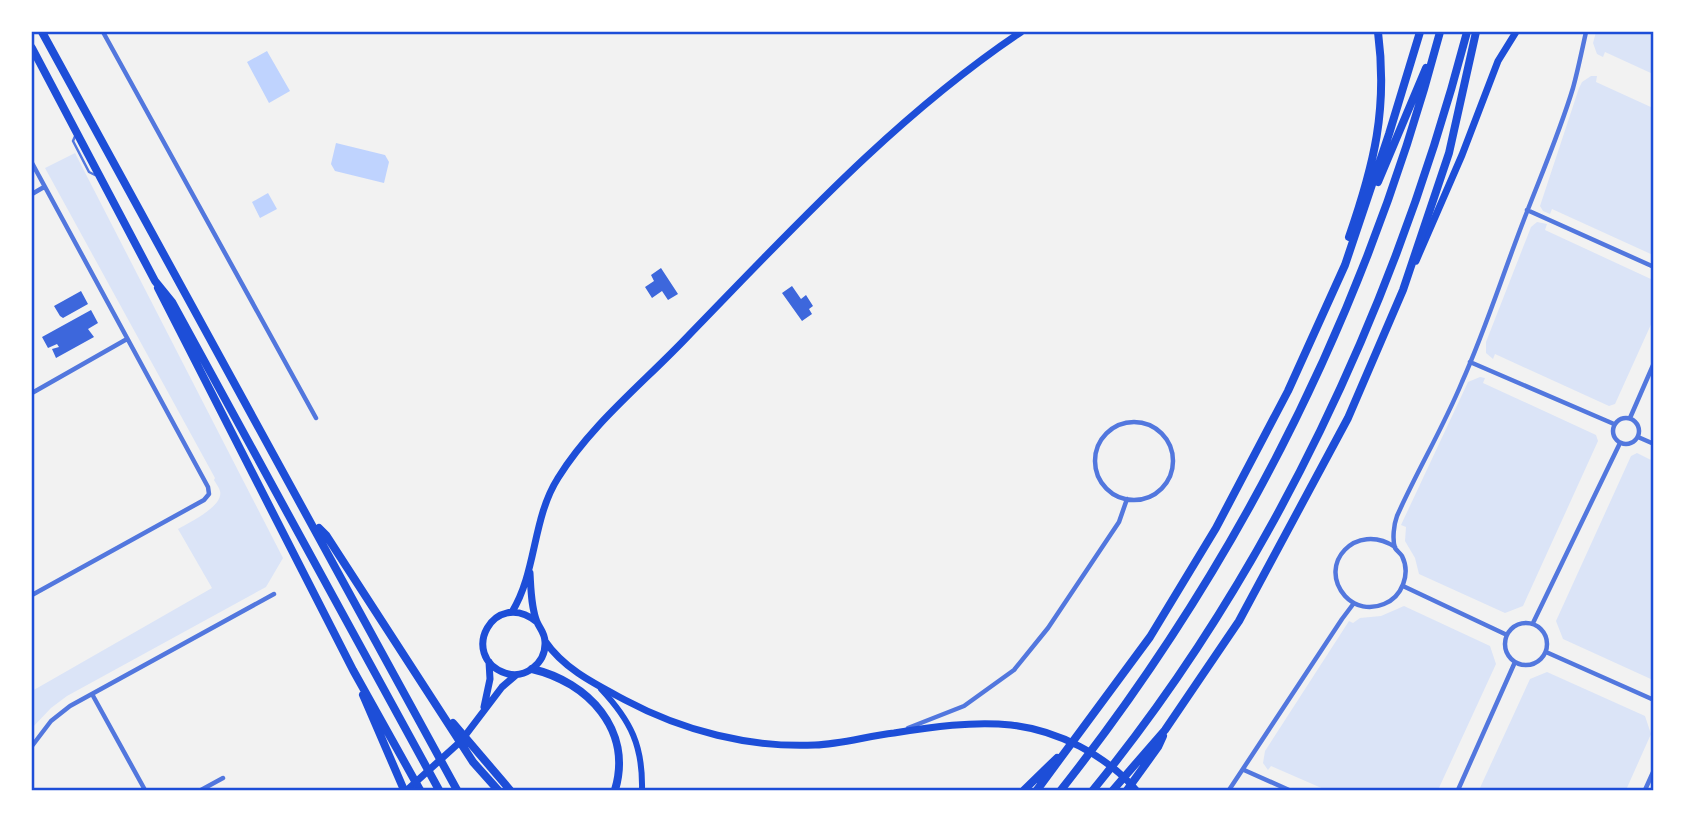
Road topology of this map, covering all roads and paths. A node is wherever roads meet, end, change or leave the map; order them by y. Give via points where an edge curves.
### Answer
1 (42, 32) edge
2 (103, 32) edge
3 (1021, 32) edge
4 (1378, 32) edge
5 (1420, 32) edge
6 (1467, 32) edge
7 (1476, 32) edge
8 (1516, 32) edge
9 (1586, 32) edge
10 (1439, 36) edge
11 (32, 48) edge
12 (32, 163) edge
13 (44, 187) junction
14 (32, 194) edge
15 (1527, 210) junction
16 (1359, 226) junction
17 (1654, 267) edge
18 (155, 281) junction
19 (1403, 290) junction
20 (1321, 321) junction
21 (127, 339) junction
22 (1470, 362) junction
23 (1654, 363) edge
24 (32, 393) edge
25 (316, 418) dead end
26 (1630, 418) junction
27 (1614, 425) junction
28 (1638, 436) junction
29 (1620, 443) junction
30 (1654, 444) edge
31 (1127, 499) junction
32 (311, 521) junction
33 (1395, 547) junction
34 (530, 565) junction
35 (1403, 586) junction
36 (274, 594) dead end
37 (32, 595) edge
38 (1354, 603) junction
39 (512, 612) junction
40 (537, 622) junction
41 (1533, 623) junction
42 (1507, 635) junction
43 (545, 640) junction
44 (1546, 652) junction
45 (489, 662) junction
46 (1515, 662) junction
47 (532, 669) junction
48 (352, 670) junction
49 (516, 674) junction
50 (598, 686) junction
51 (92, 694) junction
52 (430, 695) junction
53 (1654, 700) edge
54 (483, 711) junction
55 (1165, 730) junction
56 (896, 732) junction
57 (1081, 733) junction
58 (32, 746) edge
59 (1244, 769) junction
60 (1654, 770) edge
61 (223, 778) dead end
62 (145, 790) edge
63 (201, 790) edge
64 (405, 790) edge
65 (421, 790) edge
66 (439, 790) edge
67 (457, 790) edge
68 (498, 790) edge
69 (510, 790) edge
70 (615, 790) edge
71 (642, 790) edge
72 (1024, 790) edge
73 (1037, 790) edge
74 (1061, 790) edge
75 (1093, 790) edge
76 (1114, 790) edge
77 (1127, 790) edge
78 (1136, 790) edge
79 (1230, 790) edge
80 (1289, 790) edge
81 (1458, 790) edge
82 (1645, 790) edge

1 - 32 highway
2 - 25 street
3 - 34 main road via 933,96 878,145 609,416 574,455 549,494
4 - 20 highway via 1383,79 1379,132 1362,201
5 - 16 highway
6 - 75 highway via 1433,149 1386,283 1331,409 1256,552 1208,631 1128,748
7 - 19 highway via 1449,152
8 - 19 main road via 1498,61
9 - 15 street via 1572,90
10 - 16 highway
10 - 74 highway via 1409,142 1363,272 1307,400 1233,540 1178,628
11 - 18 highway
12 - 13 street
13 - 14 street
13 - 21 street
15 - 17 street
15 - 22 street
16 - 20 highway
18 - 48 highway
18 - 66 highway via 172,302
19 - 55 highway via 1348,418 1239,621
20 - 57 highway via 1216,528 1150,638
21 - 24 street
21 - 37 street via 209,494
22 - 27 street
22 - 33 street via 1396,520
23 - 26 street
26 - 27 street
26 - 28 street via 1639,428
27 - 29 street via 1613,435
28 - 29 street via 1631,443
28 - 30 street
29 - 41 street
31 - 31 street via 1159,490 1167,482 1173,461 1160,432 1136,422 1111,429 1096,450 1098,476 1115,495
31 - 56 street via 1119,522 1014,670 964,706
32 - 52 highway via 326,535
32 - 67 highway
33 - 35 street via 1405,565
33 - 38 street via 1373,538 1361,539 1342,553 1336,575 1345,596
34 - 39 main road
34 - 40 main road
35 - 38 street via 1397,596 1377,607
35 - 42 street
36 - 51 street
38 - 59 street
39 - 40 main road
39 - 45 main road via 493,620 485,632 483,647
40 - 43 main road
41 - 42 street via 1515,625
41 - 44 street via 1544,632
42 - 46 street via 1505,647
43 - 47 main road via 544,653
43 - 50 main road via 560,661
44 - 46 street via 1536,663
44 - 53 street
45 - 49 main road via 506,674
45 - 54 main road
46 - 81 street
47 - 49 main road
47 - 70 highway via 575,685 597,706 620,751
48 - 64 highway
48 - 65 highway
49 - 54 main road
50 - 56 main road via 670,721 763,744 816,745
50 - 71 main road via 618,708 639,747
51 - 58 street via 51,721
51 - 62 street
52 - 68 highway via 472,762
52 - 69 highway
54 - 64 main road via 461,741
55 - 76 highway
55 - 77 highway
56 - 78 main road via 982,725 1042,732 1102,760
57 - 72 highway
57 - 73 highway
59 - 79 street
59 - 80 street
60 - 82 street
61 - 63 street

